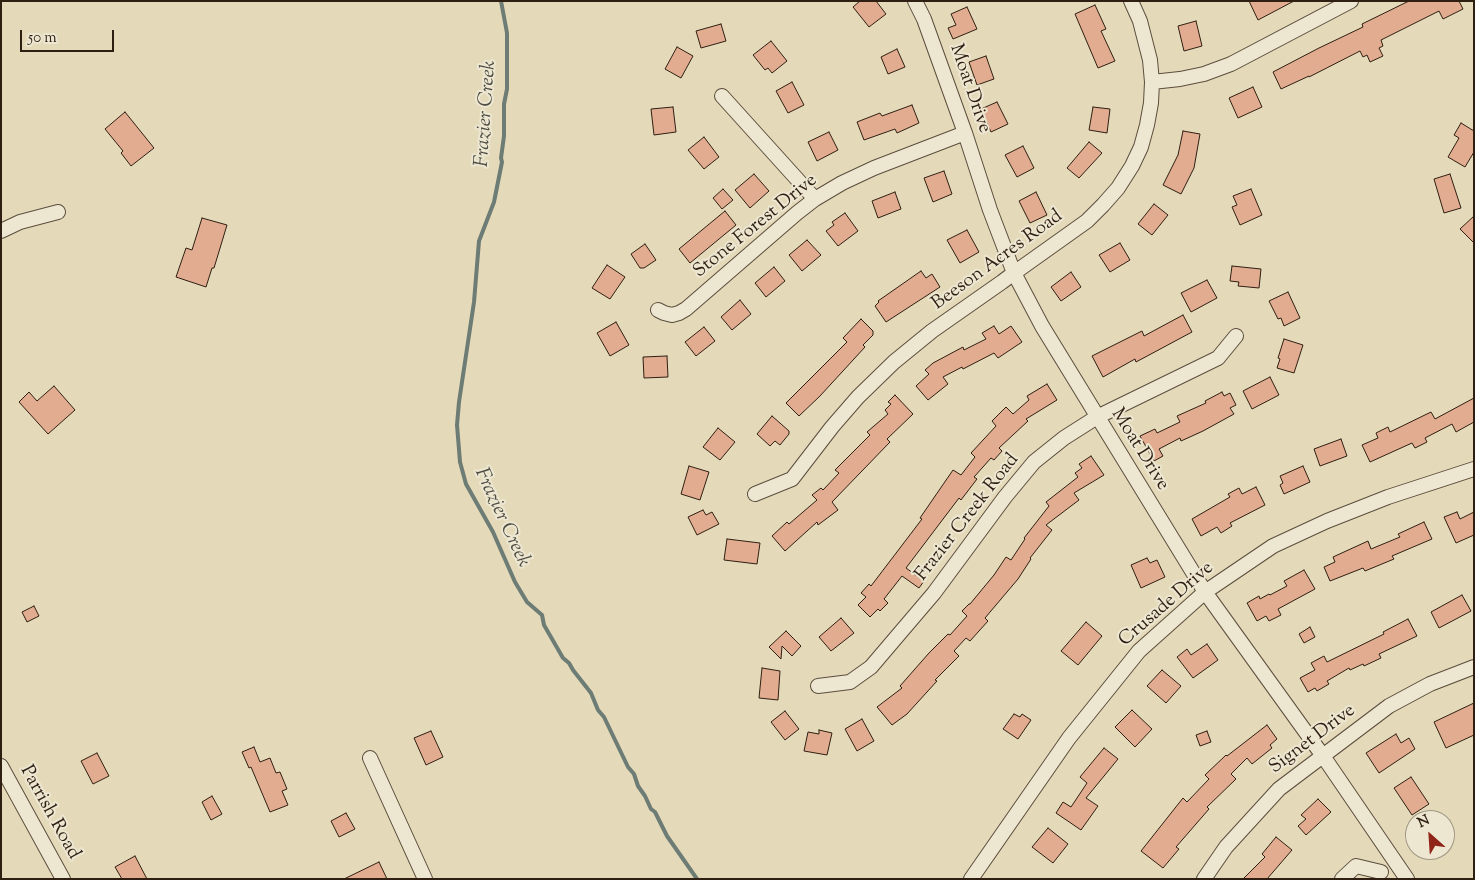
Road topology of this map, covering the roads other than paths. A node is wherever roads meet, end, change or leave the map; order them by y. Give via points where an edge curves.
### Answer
1 (915, 1) edge
2 (1131, 1) edge
3 (1351, 1) edge
4 (1152, 82) junction
5 (722, 96) dead end
6 (965, 133) junction
7 (815, 199) junction
8 (58, 212) dead end
9 (1, 231) edge
10 (1014, 273) junction
11 (658, 310) dead end
12 (1236, 336) dead end
13 (1096, 417) junction
14 (1474, 469) edge
15 (755, 494) dead end
16 (1205, 592) junction
17 (1474, 667) edge
18 (818, 686) dead end
19 (1322, 756) junction
20 (370, 758) dead end
21 (2, 769) edge
22 (1394, 860) junction
23 (1382, 876) edge
24 (63, 879) edge
25 (425, 879) edge
26 (971, 879) edge
27 (1204, 879) edge
28 (1342, 879) edge
29 (1407, 879) edge

1 - 6 street, Moat Drive
2 - 4 street, Beeson Acres Road via 1145,38
3 - 4 street via 1231,64 1204,74
4 - 10 street, Beeson Acres Road via 1151,103 1141,147 1118,188 1087,221
5 - 7 street
6 - 7 street, Stone Forest Drive via 866,172
6 - 10 street, Moat Drive
7 - 11 street, Stone Forest Drive via 686,309 672,315
8 - 9 street via 20,222
10 - 13 street, Moat Drive
10 - 15 street, Beeson Acres Road via 894,362 858,397 792,479
12 - 13 street, Frazier Creek Road via 1218,358
13 - 16 street, Moat Drive
13 - 18 street, Frazier Creek Road via 1034,462 934,593 871,667 850,682
14 - 16 street, Crusade Drive via 1327,521 1273,546
16 - 19 street, Moat Drive
16 - 26 street, Crusade Drive via 1139,651 1069,738
17 - 19 street, Signet Drive via 1430,684 1389,706
19 - 22 street, Moat Drive
19 - 27 street, Signet Drive via 1279,789 1226,847
20 - 25 street
21 - 24 street, Parrish Road
22 - 23 street
22 - 29 street, Moat Drive
23 - 28 street via 1356,866

